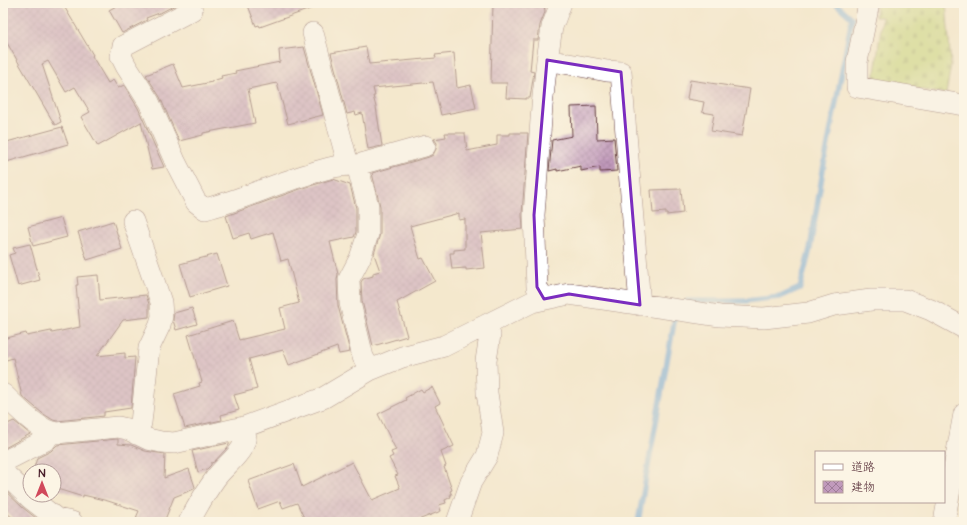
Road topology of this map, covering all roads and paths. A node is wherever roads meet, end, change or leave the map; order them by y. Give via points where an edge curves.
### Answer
1 (561, 3) edge
2 (868, 3) edge
3 (192, 10) dead end
4 (313, 33) dead end
5 (547, 60) junction
6 (964, 105) edge
7 (425, 146) dead end
8 (353, 165) junction
9 (133, 221) dead end
10 (544, 299) junction
11 (640, 305) junction
12 (486, 325) junction
13 (964, 328) edge
14 (370, 370) junction
15 (3, 394) edge
16 (964, 414) edge
17 (244, 427) junction
18 (49, 432) junction
19 (136, 434) junction
20 (3, 462) edge
21 (3, 472) edge
22 (72, 522) edge
23 (190, 522) edge
24 (457, 522) edge
25 (944, 522) edge

1 - 5 street via 552,27
2 - 6 street via 857,62 857,87
3 - 8 street via 123,46 121,56 148,102 196,202 206,209 280,182 334,166
4 - 8 street
5 - 10 street via 534,215 537,287
5 - 11 street via 621,72
7 - 8 street
8 - 14 street via 368,206 368,234 349,279 350,303 363,357
9 - 19 street via 153,278 162,316 148,348 141,423
10 - 11 street via 569,294
10 - 12 street via 532,302
11 - 13 street via 720,316 764,318 808,313 834,305 871,300 905,300 931,310
12 - 14 street via 444,346 402,357
12 - 24 street via 490,334 486,361 487,393 493,433 487,456 471,482
14 - 17 street via 323,398
15 - 18 street
16 - 25 street
17 - 19 street via 174,443 160,442
17 - 23 street via 246,438 239,453 216,477
18 - 19 street via 118,427
18 - 20 street via 46,440
21 - 22 street via 57,519

